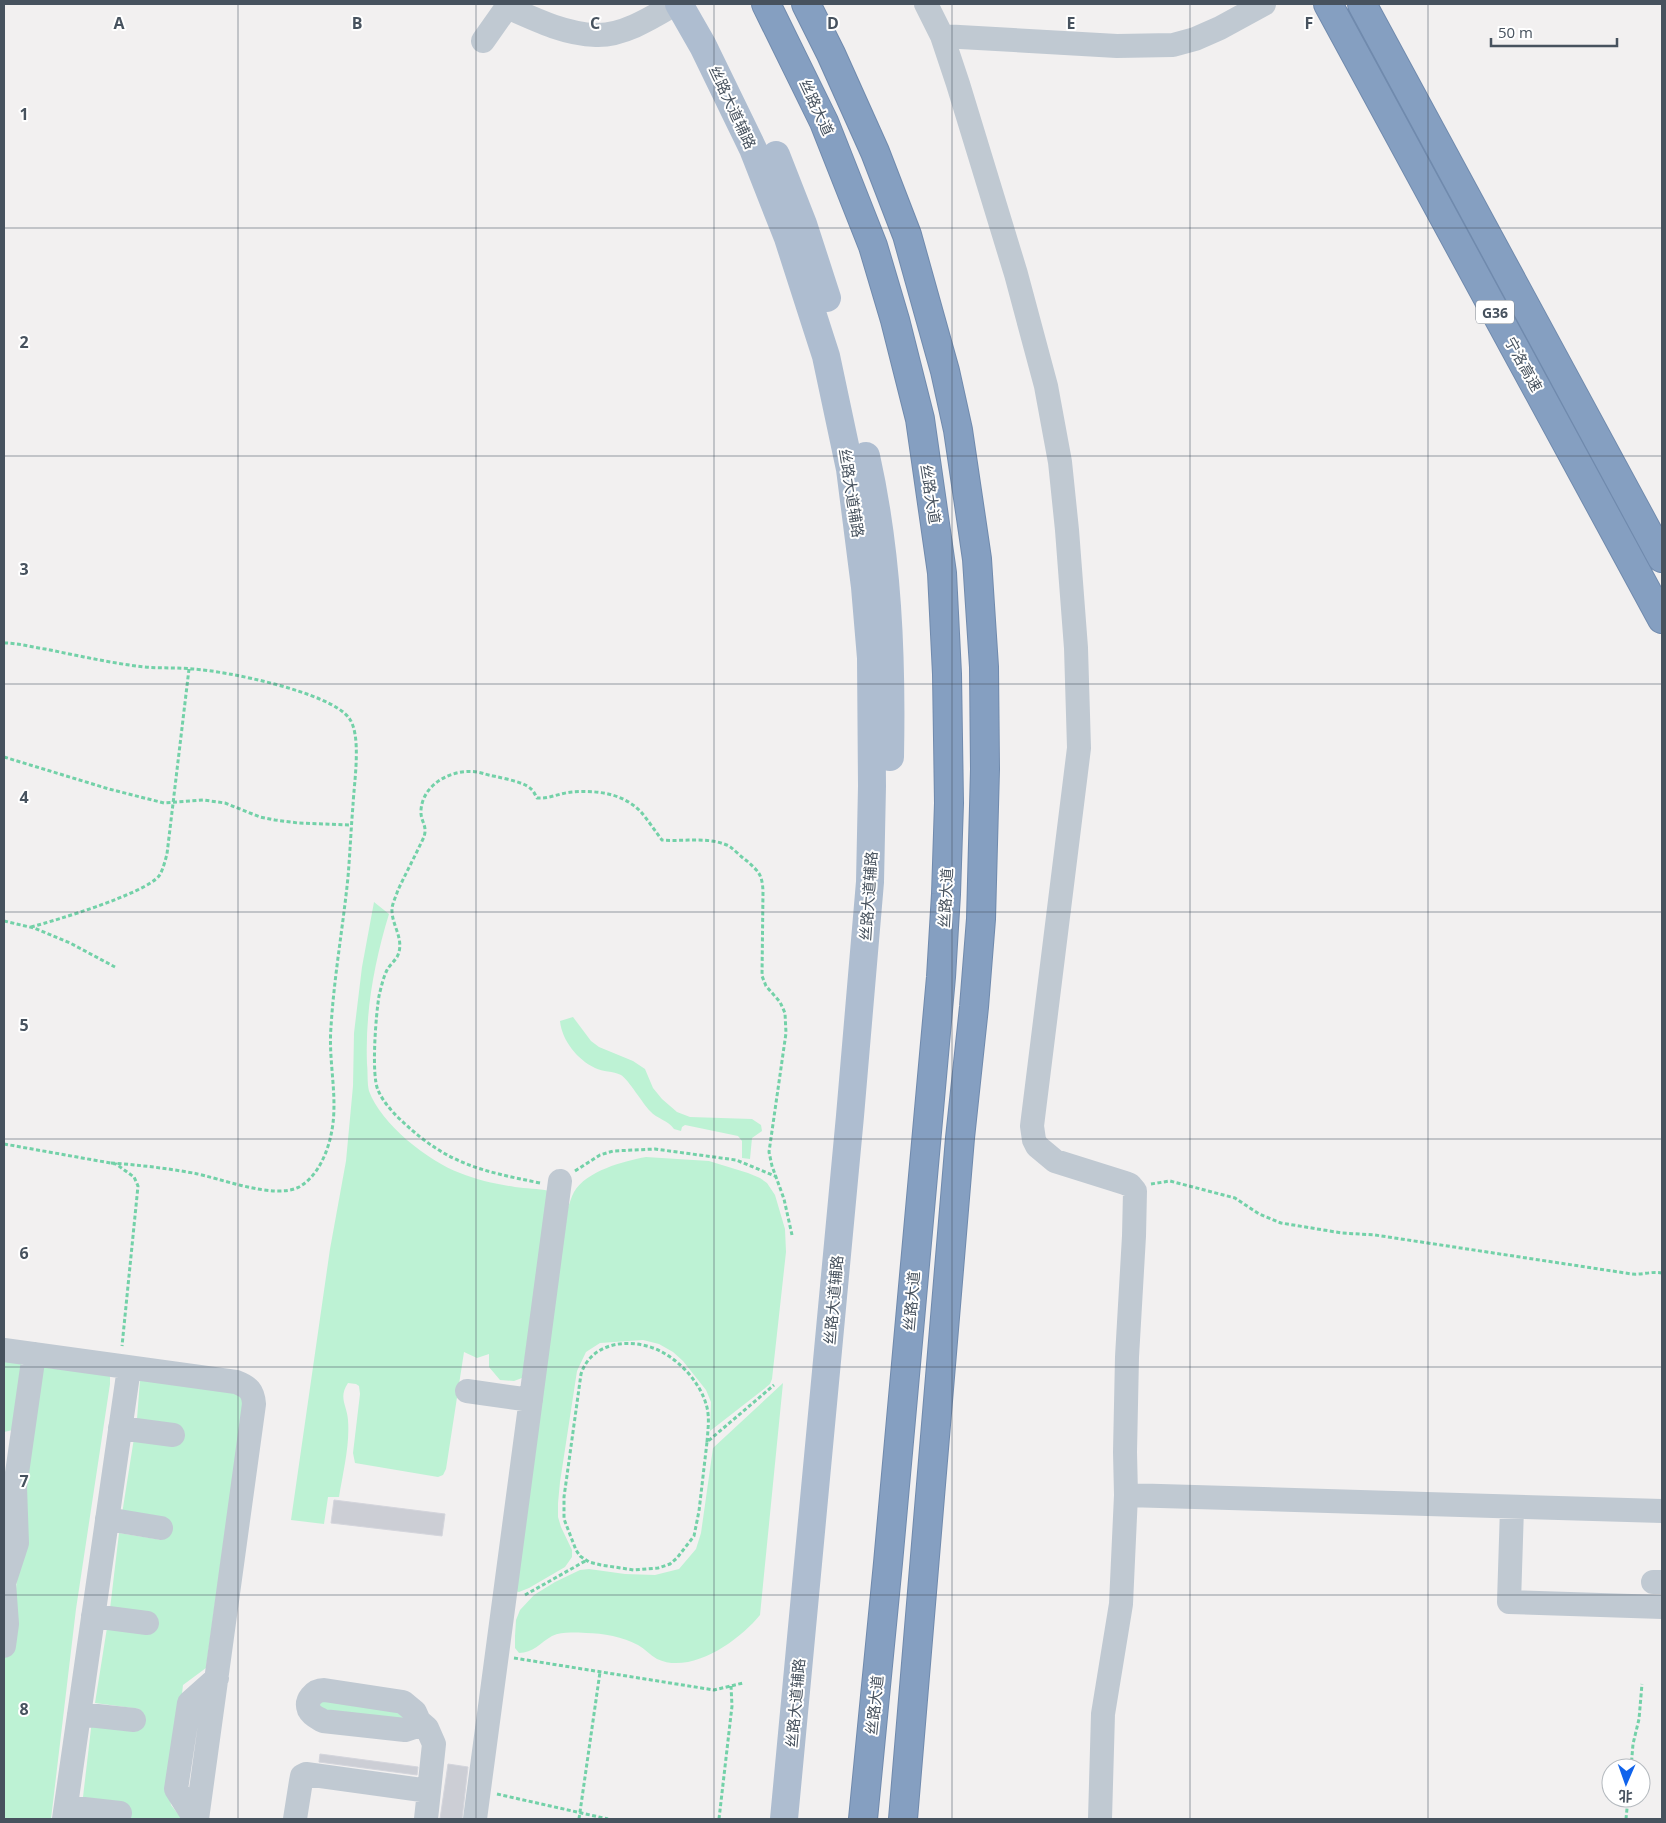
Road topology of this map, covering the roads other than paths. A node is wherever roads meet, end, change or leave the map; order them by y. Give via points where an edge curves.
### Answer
1 (675, 4) edge
2 (679, 4) edge
3 (700, 4) edge
4 (766, 4) edge
5 (806, 4) edge
6 (926, 4) edge
7 (1328, 4) edge
8 (1362, 4) edge
9 (507, 5) edge
10 (1262, 5) edge
11 (942, 36) junction
12 (483, 41) dead end
13 (1662, 558) edge
14 (1662, 620) edge
15 (560, 1181) road end
16 (4, 1350) edge
17 (34, 1354) junction
18 (124, 1367) junction
19 (467, 1391) dead end
20 (531, 1400) junction
21 (120, 1428) junction
22 (173, 1435) dead end
23 (13, 1438) edge
24 (1126, 1495) junction
25 (1512, 1508) junction
26 (1662, 1511) edge
27 (107, 1519) junction
28 (161, 1528) dead end
29 (1662, 1607) edge
30 (93, 1616) junction
31 (147, 1623) dead end
32 (4, 1646) edge
33 (79, 1714) junction
34 (134, 1720) dead end
35 (419, 1721) dead end
36 (429, 1791) junction
37 (65, 1813) edge
38 (120, 1813) dead end
39 (196, 1819) edge
40 (296, 1819) edge
41 (426, 1819) edge
42 (475, 1819) edge
43 (784, 1819) edge
44 (802, 1819) edge
45 (863, 1819) edge
46 (903, 1819) edge
47 (1100, 1819) edge

1 - 9 street via 644,22 597,35 559,29
2 - 43 main road, 丝路大道辅路 via 753,149 786,231 826,356 850,469 871,658 870,892
3 - 44 main road, 丝路大道辅路 via 754,106 793,196 836,326 869,469 889,639 891,693 886,910
4 - 45 highway, 丝路大道 via 824,122 873,246 890,301 920,419 943,591 949,803 941,977
5 - 46 highway via 871,143 907,235 945,371 958,430 977,559 984,667 981,919
6 - 11 street
7 - 14 highway, 宁洛高速 / G36
8 - 13 highway, 宁洛高速 / G36
9 - 12 street
10 - 11 street via 1203,36 1173,45 1117,46
11 - 24 street via 1016,274 1044,377 1060,462 1076,648 1079,748 1032,1126 1034,1140 1055,1161 1125,1183 1135,1191 1125,1435
15 - 20 street
16 - 17 street
17 - 18 street
17 - 23 street
18 - 21 street
18 - 39 street via 236,1382 247,1387 254,1396
19 - 20 street
20 - 42 street
21 - 22 street
21 - 27 street
23 - 32 street via 17,1543 4,1583 8,1624
24 - 25 street
24 - 47 street via 1121,1604 1103,1714
25 - 26 street
25 - 29 street via 1509,1602
27 - 28 street
27 - 30 street
30 - 31 street
30 - 33 street
33 - 34 street
33 - 37 street
35 - 36 street via 434,1744
36 - 40 street via 306,1774 301,1778
36 - 41 street
37 - 38 street

